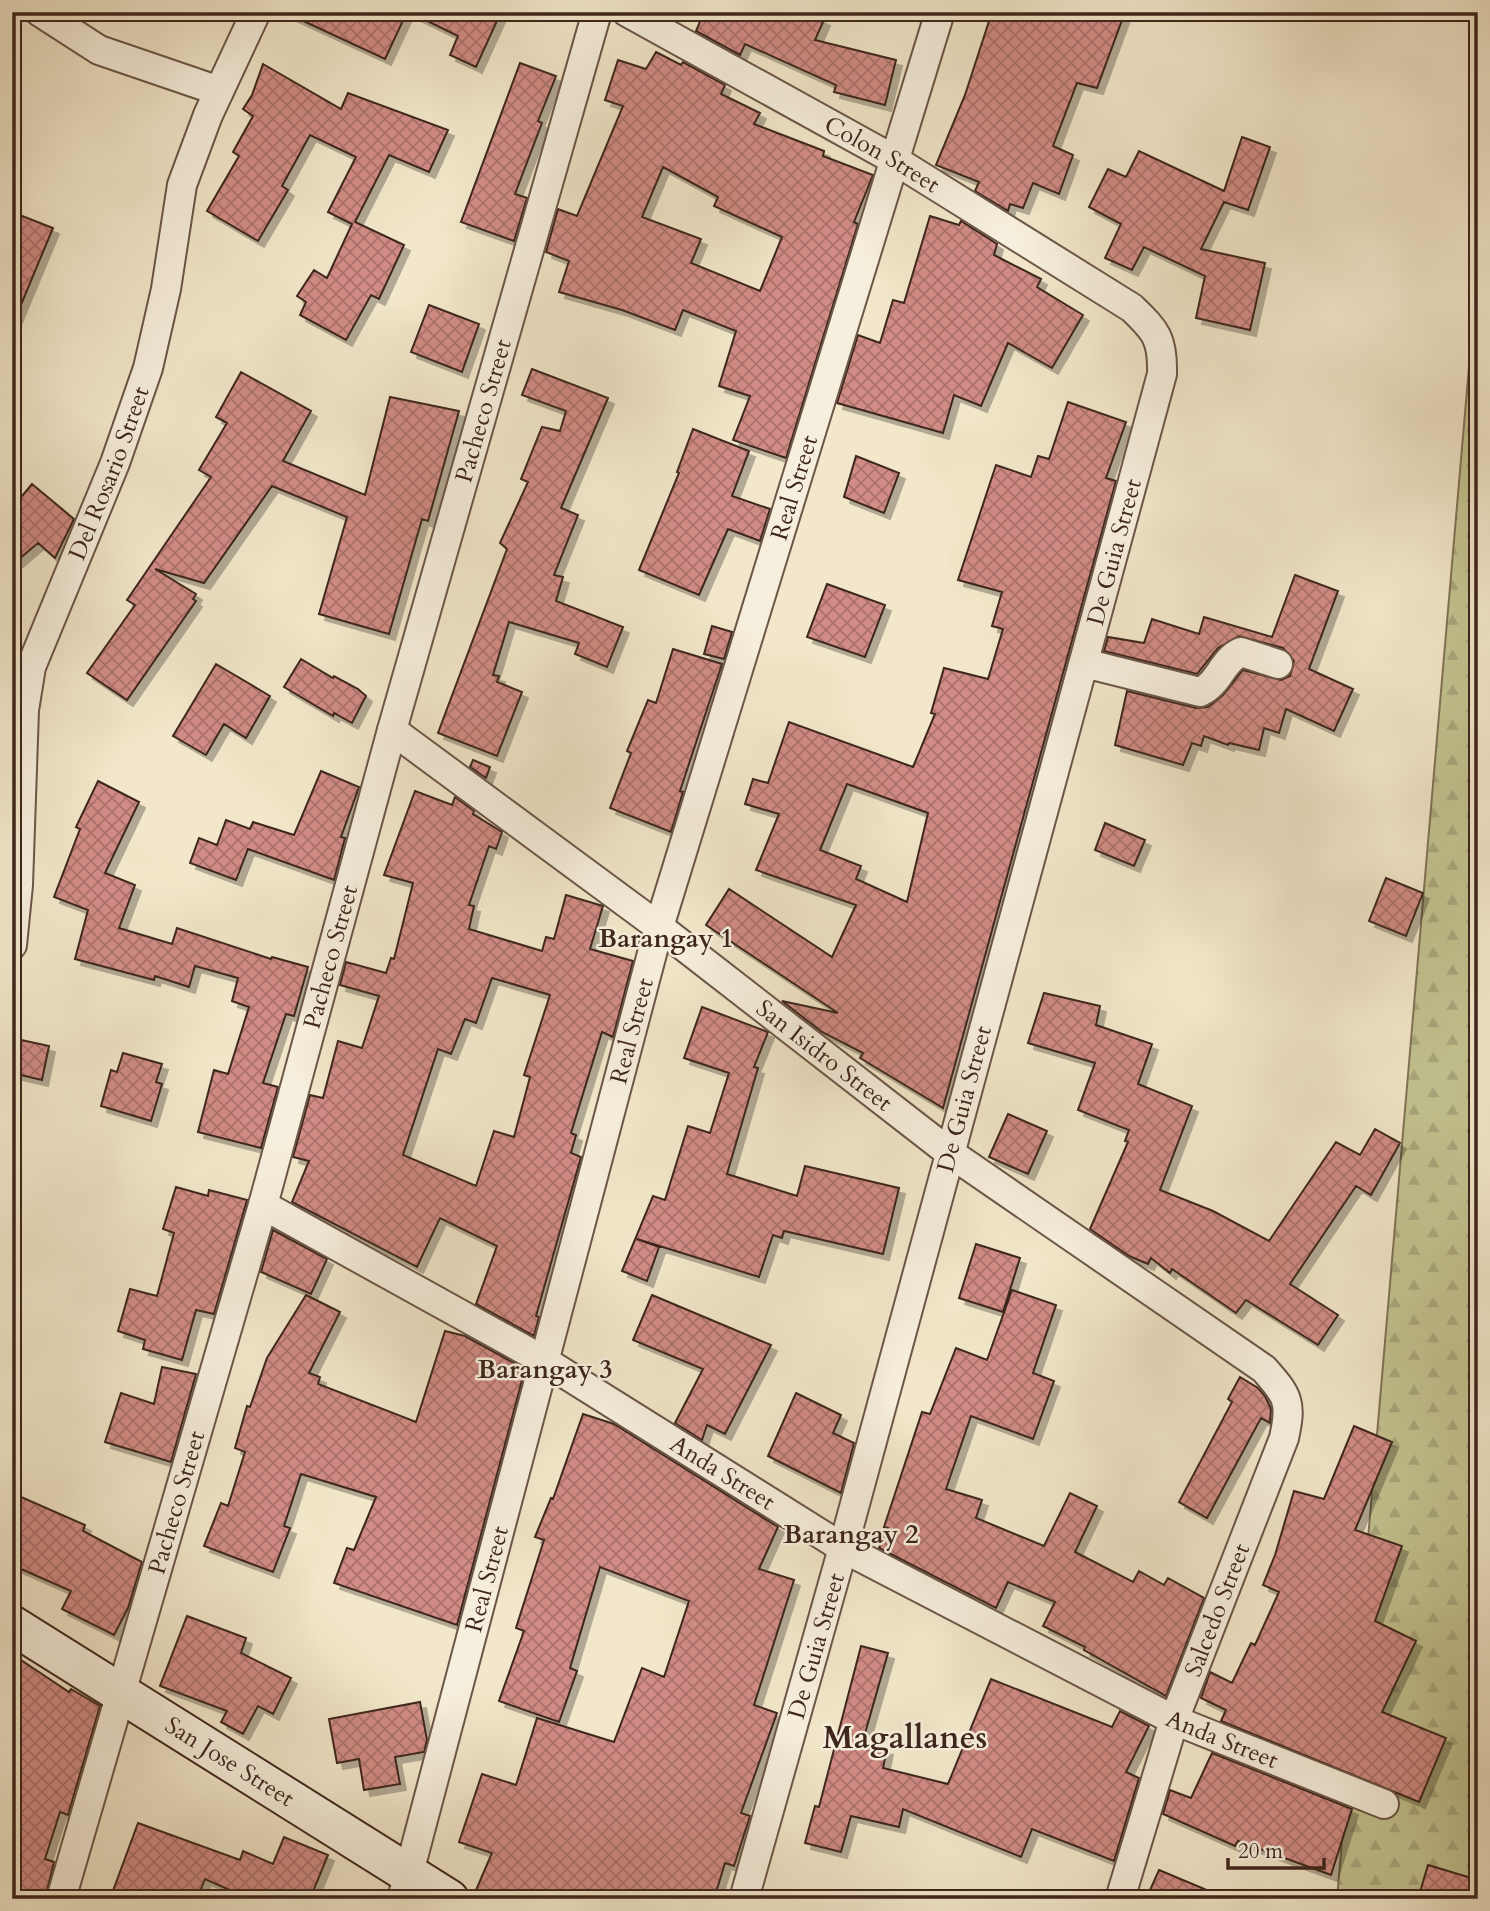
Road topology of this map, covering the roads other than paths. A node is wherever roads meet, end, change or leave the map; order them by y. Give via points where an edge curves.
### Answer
1 (40, 12) edge
2 (256, 12) edge
3 (597, 12) edge
4 (627, 12) edge
5 (940, 12) edge
6 (219, 91) junction
7 (893, 159) junction
8 (1132, 308) joint
9 (1084, 663) junction
10 (1278, 664) dead end
11 (392, 730) junction
12 (659, 927) junction
13 (12, 945) edge
14 (950, 1153) junction
15 (263, 1205) junction
16 (542, 1360) junction
17 (1264, 1369) joint
18 (843, 1548) junction
19 (12, 1625) edge
20 (123, 1694) junction
21 (1174, 1720) junction
22 (1384, 1804) dead end
23 (406, 1886) edge
24 (61, 1899) edge
25 (449, 1899) edge
26 (744, 1899) edge
27 (1120, 1899) edge

1 - 6 street via 99,50
2 - 6 street, Del Rosario Street
3 - 11 street, Pacheco Street
4 - 7 street, Colon Street
5 - 7 street, Real Street
6 - 13 street, Del Rosario Street via 182,185 148,368 115,463 31,667 24,710
7 - 8 street, Colon Street
7 - 12 street, Real Street
8 - 9 street, De Guia Street via 1154,329 1163,350 1163,374
9 - 10 street via 1200,692 1217,681 1230,659 1241,652
9 - 14 street, De Guia Street
11 - 12 street, San Isidro Street
11 - 15 street, Pacheco Street
12 - 14 street, San Isidro Street
12 - 16 street, Real Street
14 - 17 street, San Isidro Street
14 - 18 street, De Guia Street
15 - 16 street, Anda Street
15 - 20 street, Pacheco Street
16 - 18 street, Anda Street
16 - 23 street, Real Street
17 - 21 street, Salcedo Street via 1287,1399 1290,1410 1284,1438
18 - 21 street, Anda Street
18 - 26 street, De Guia Street
19 - 20 main road, San Jose Street
20 - 23 main road, San Jose Street
20 - 24 street, Pacheco Street
21 - 22 street, Anda Street
21 - 27 street, Salcedo Street
23 - 25 main road, San Jose Street

